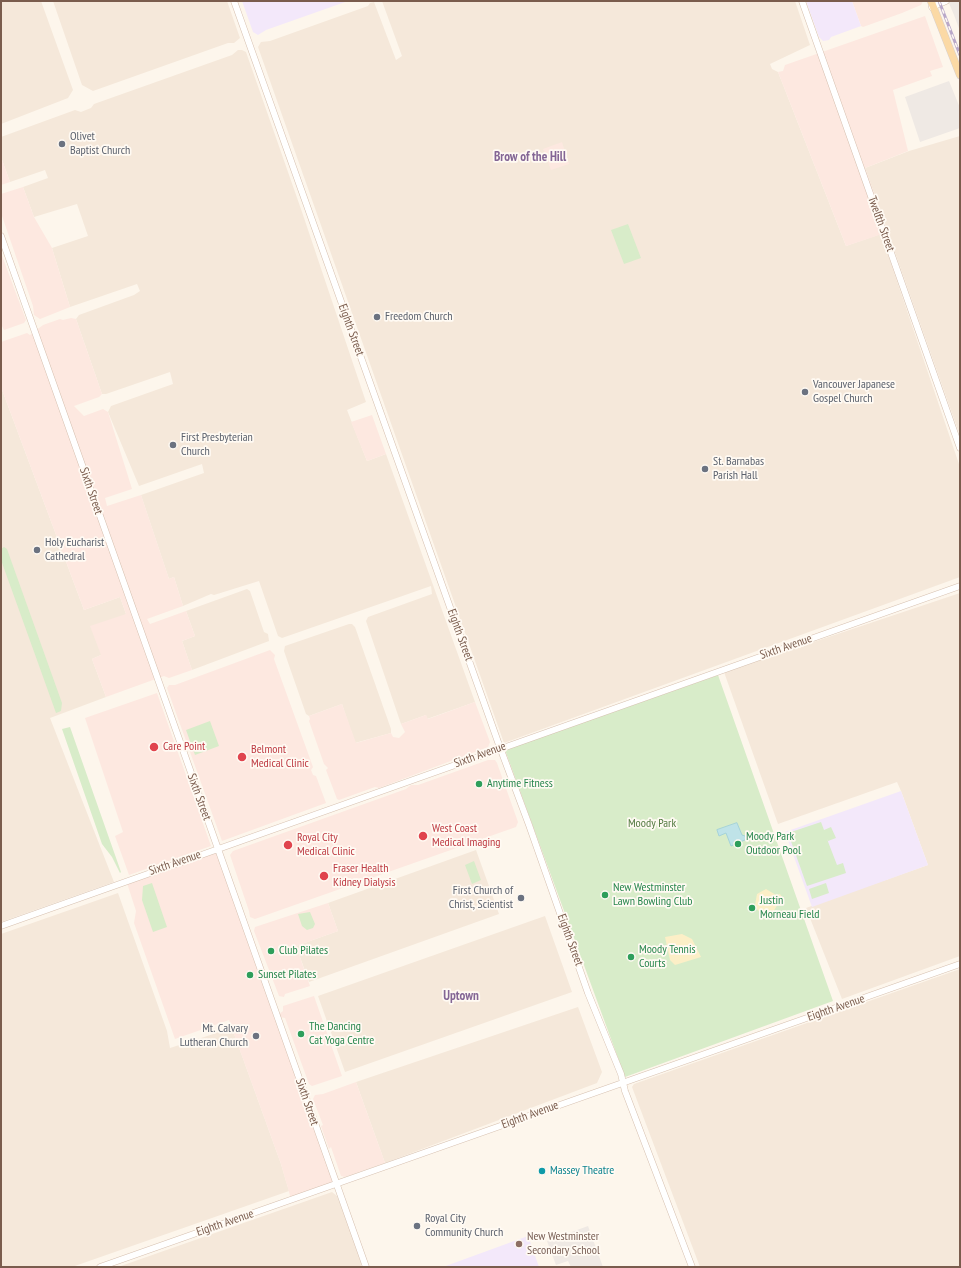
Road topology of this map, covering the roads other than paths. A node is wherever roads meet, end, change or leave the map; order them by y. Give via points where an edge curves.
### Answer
1 (234, 1) edge
2 (802, 1) edge
3 (946, 1) edge
4 (931, 4) edge
5 (960, 75) edge
6 (1, 236) edge
7 (960, 448) edge
8 (960, 586) edge
9 (500, 748) junction
10 (218, 848) junction
11 (1, 926) edge
12 (960, 964) edge
13 (622, 1082) junction
14 (336, 1184) junction
15 (100, 1267) edge
16 (366, 1267) edge
17 (692, 1267) edge

1 - 9 street, Eighth Street
2 - 7 street, Twelfth Street
3 - 4 street
4 - 5 main road
6 - 10 street, Sixth Street
8 - 9 street, Sixth Avenue
9 - 10 street, Sixth Avenue
9 - 13 street, Eighth Street
10 - 11 street, Sixth Avenue
10 - 14 street, Sixth Street
12 - 13 street, Eighth Avenue
13 - 14 street, Eighth Avenue
13 - 17 street, Eighth Street
14 - 15 street, Eighth Avenue
14 - 16 street, Sixth Street

